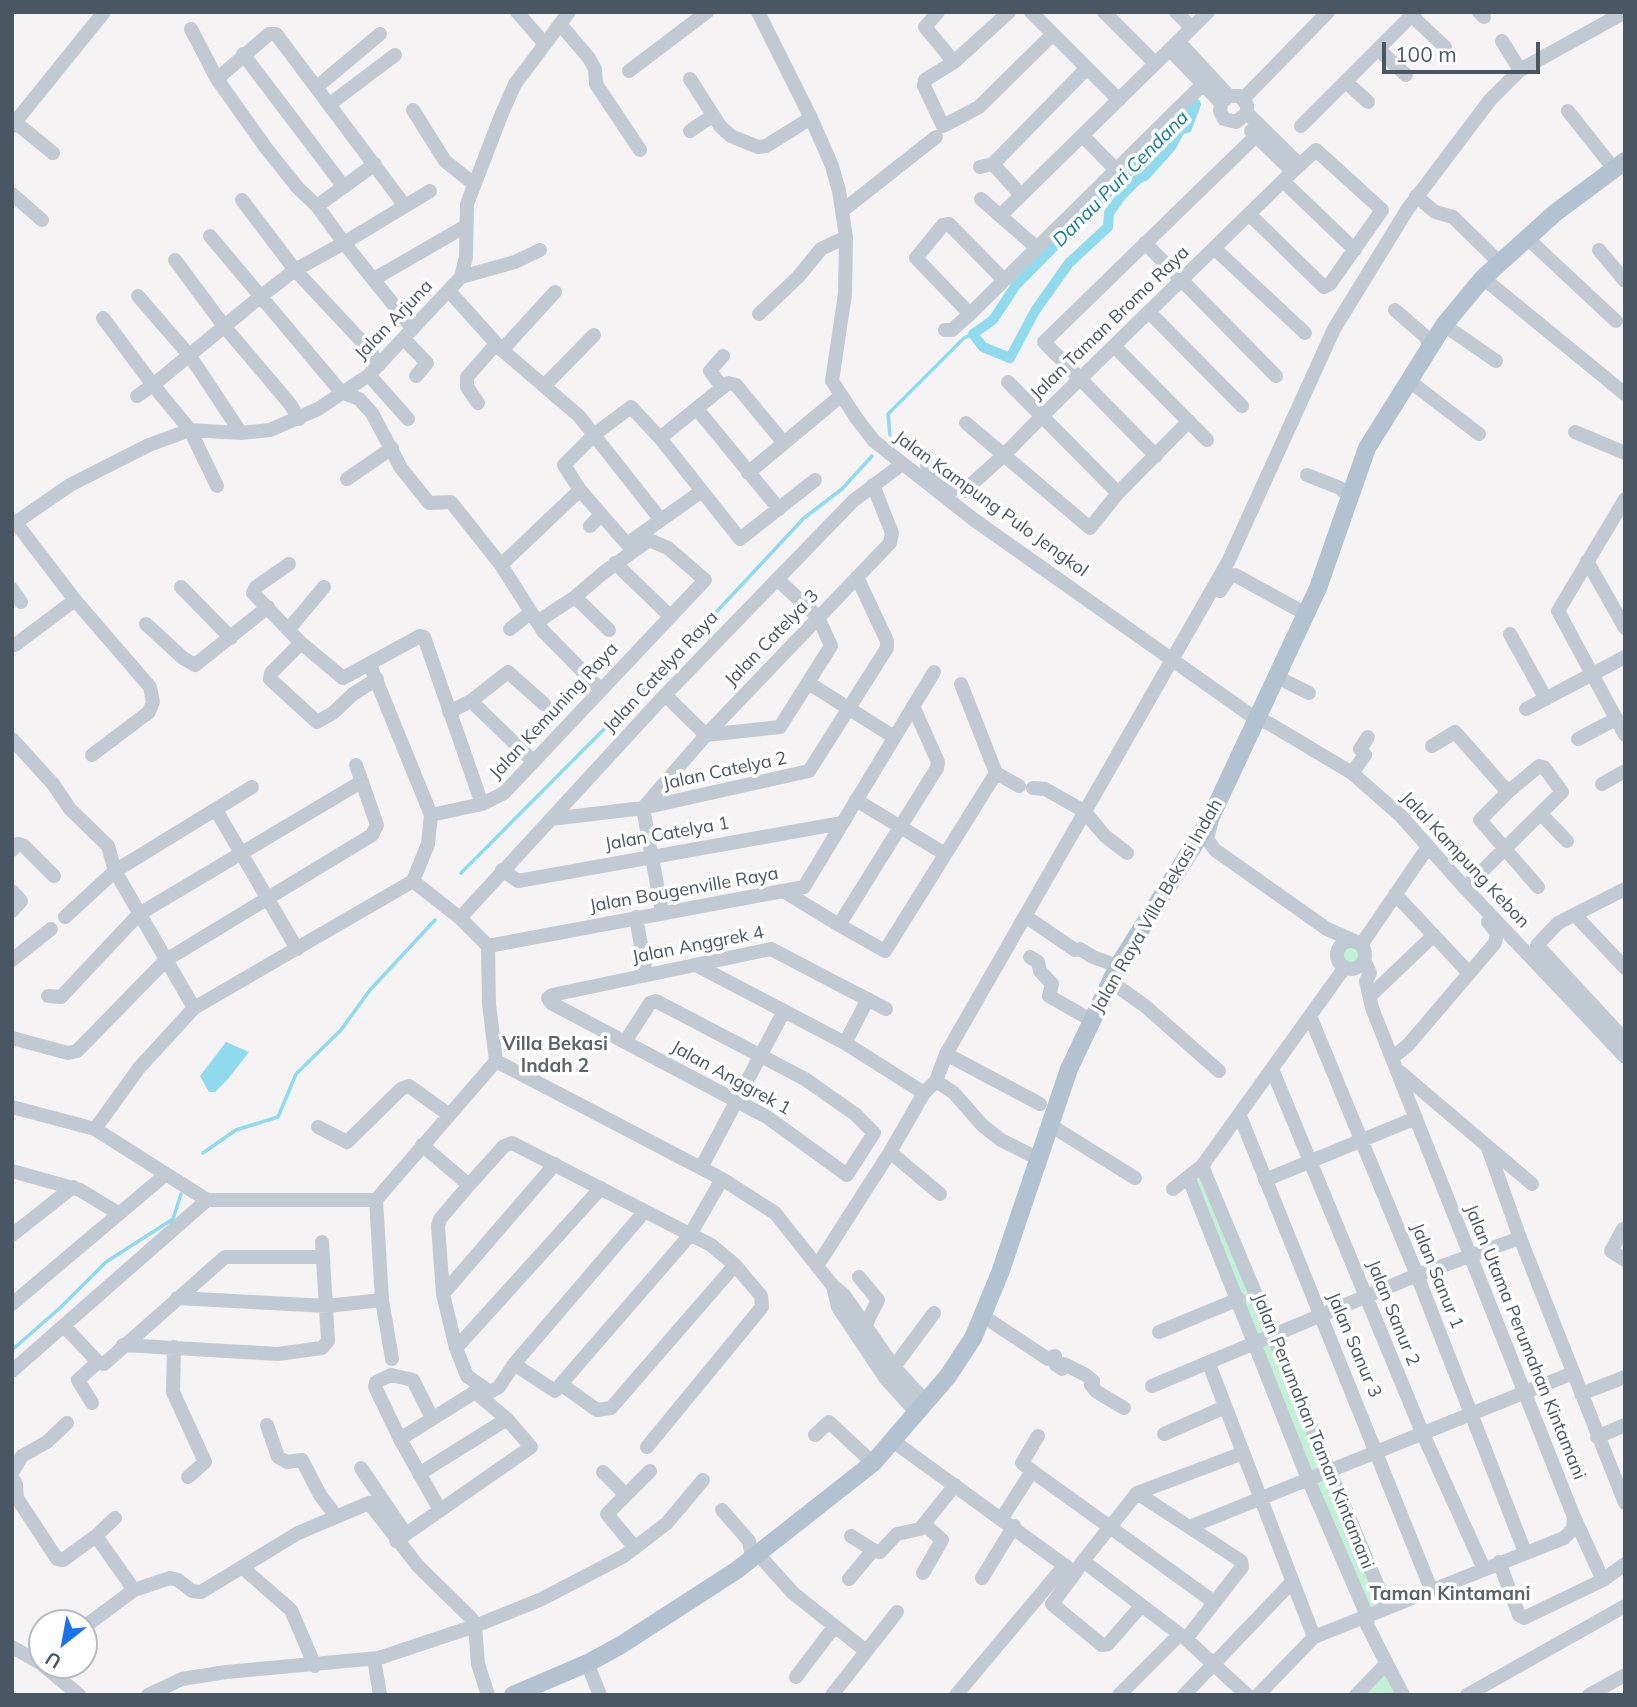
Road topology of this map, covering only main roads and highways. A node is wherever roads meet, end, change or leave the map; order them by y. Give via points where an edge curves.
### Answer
1 (1619, 165) edge
2 (513, 1695) edge

1 - 2 main road, Jalan Raya Villa Bekasi Indah via 1483,278 1444,324 1367,448 1306,614 1220,798 1201,837 1114,973 1069,1069 983,1315 960,1359 873,1463 755,1556 661,1622 587,1663

